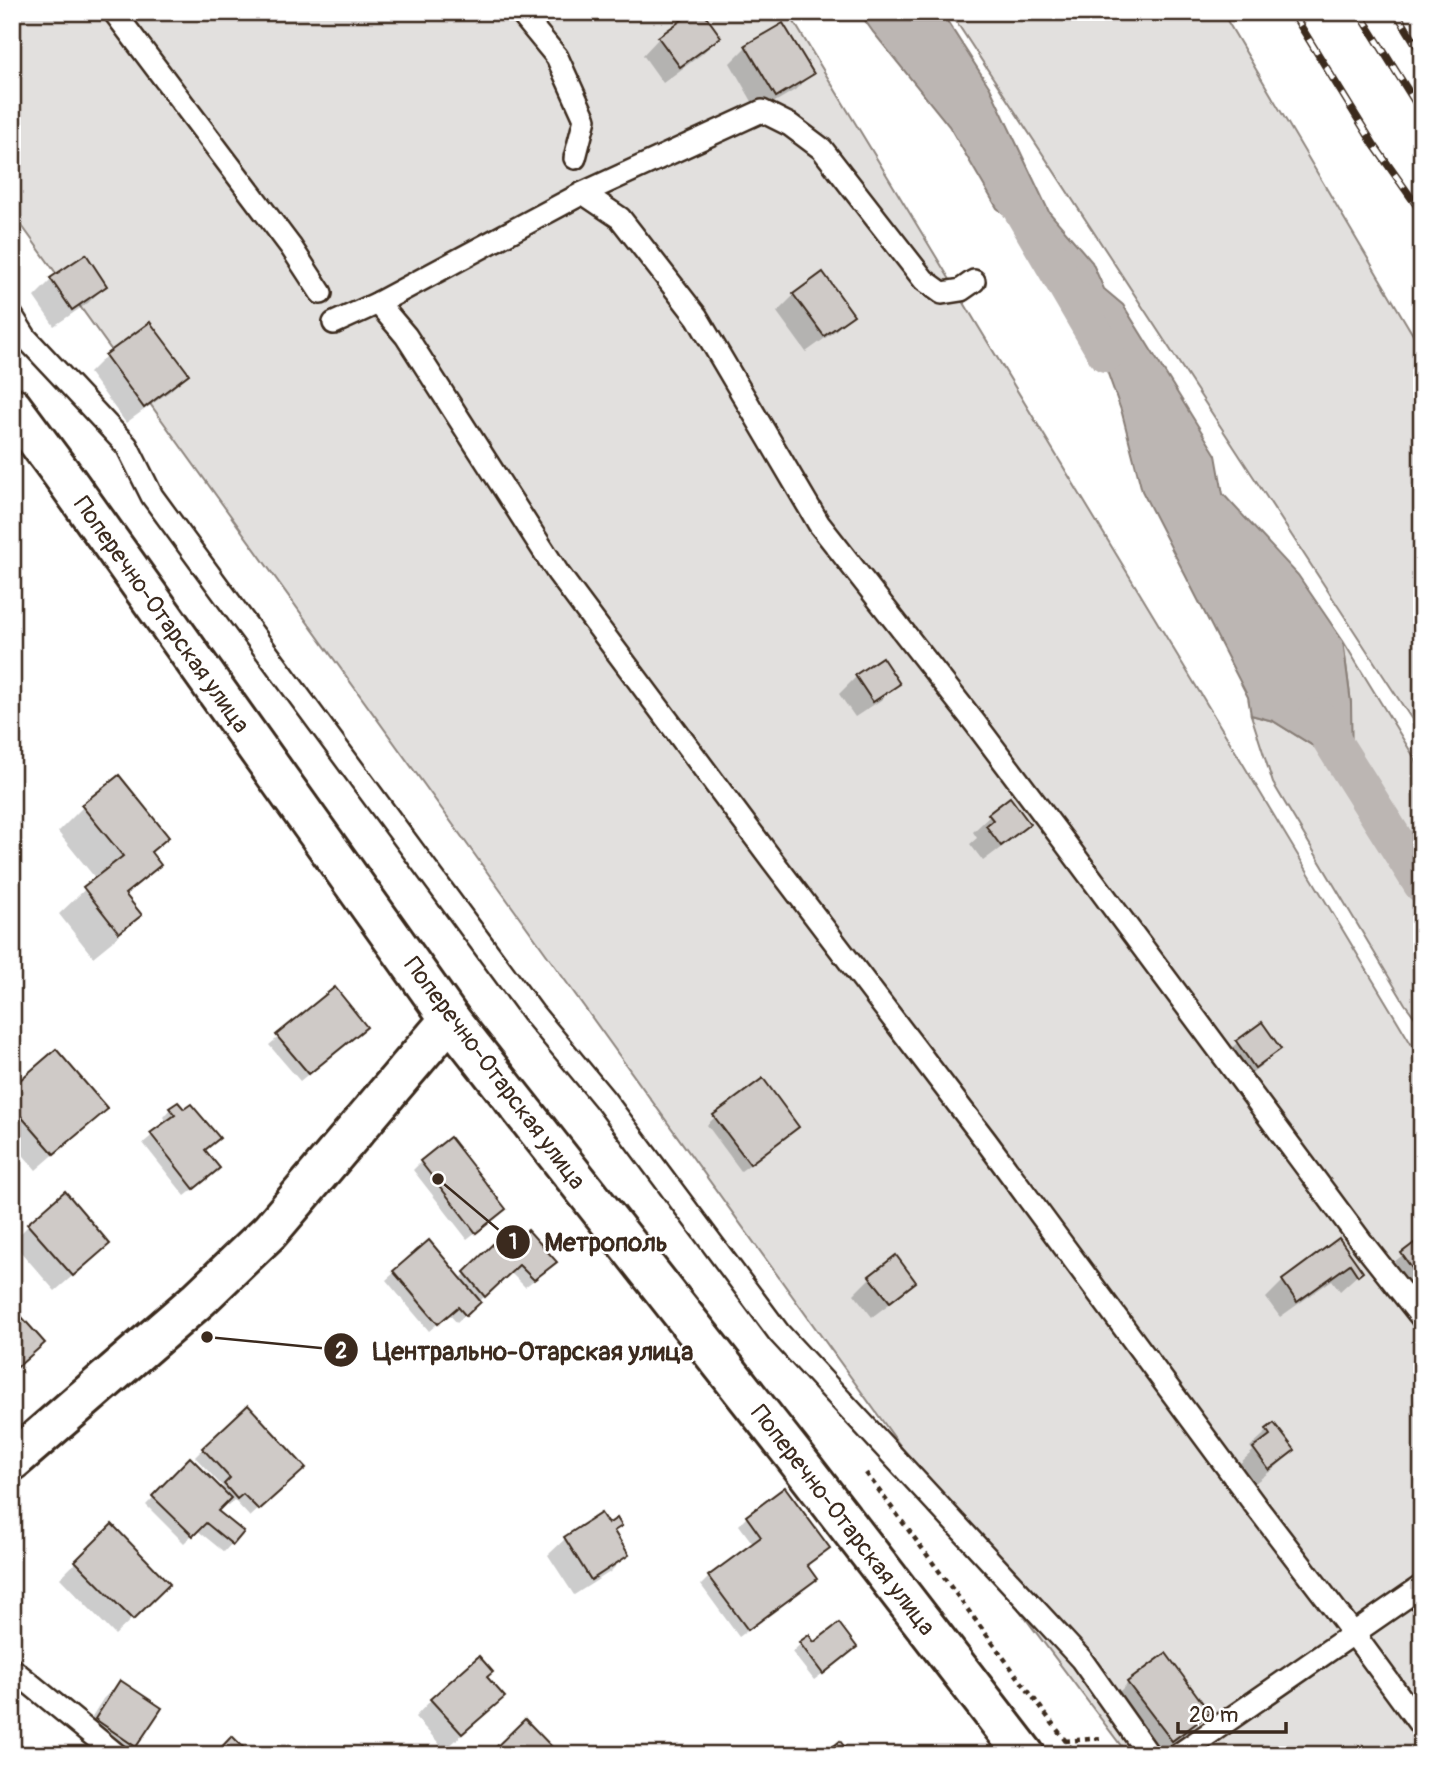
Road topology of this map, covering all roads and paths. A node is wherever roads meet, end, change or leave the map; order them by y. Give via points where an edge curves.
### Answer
1 (114, 12) edge
2 (520, 12) edge
3 (575, 158) dead end
4 (583, 193) junction
5 (974, 281) dead end
6 (321, 293) dead end
7 (378, 303) junction
8 (12, 316) edge
9 (334, 323) dead end
10 (12, 407) edge
11 (450, 1018) junction
12 (1422, 1318) edge
13 (12, 1461) edge
14 (1422, 1586) edge
15 (1353, 1633) junction
16 (12, 1669) edge
17 (1422, 1727) edge
18 (1135, 1735) junction
19 (1041, 1751) edge
20 (117, 1755) edge
21 (1149, 1755) edge
22 (1178, 1755) edge

1 - 6 lane
2 - 3 lane via 557,57 585,119
4 - 5 lane via 762,111 822,149 924,280 942,293 961,290
4 - 7 lane
4 - 12 lane via 620,218 697,317 819,524
7 - 9 lane
7 - 15 lane via 406,335 558,573
8 - 18 lane via 26,338 127,446 152,496 245,623 533,1013 606,1100 779,1333 1081,1658
10 - 11 street, Поперечно-Отарская улица
11 - 13 street via 270,1231 199,1299
11 - 19 street, Поперечно-Отарская улица via 792,1452
14 - 15 lane
15 - 17 lane
15 - 22 lane
16 - 20 lane
18 - 19 path via 1066,1741
18 - 21 lane

